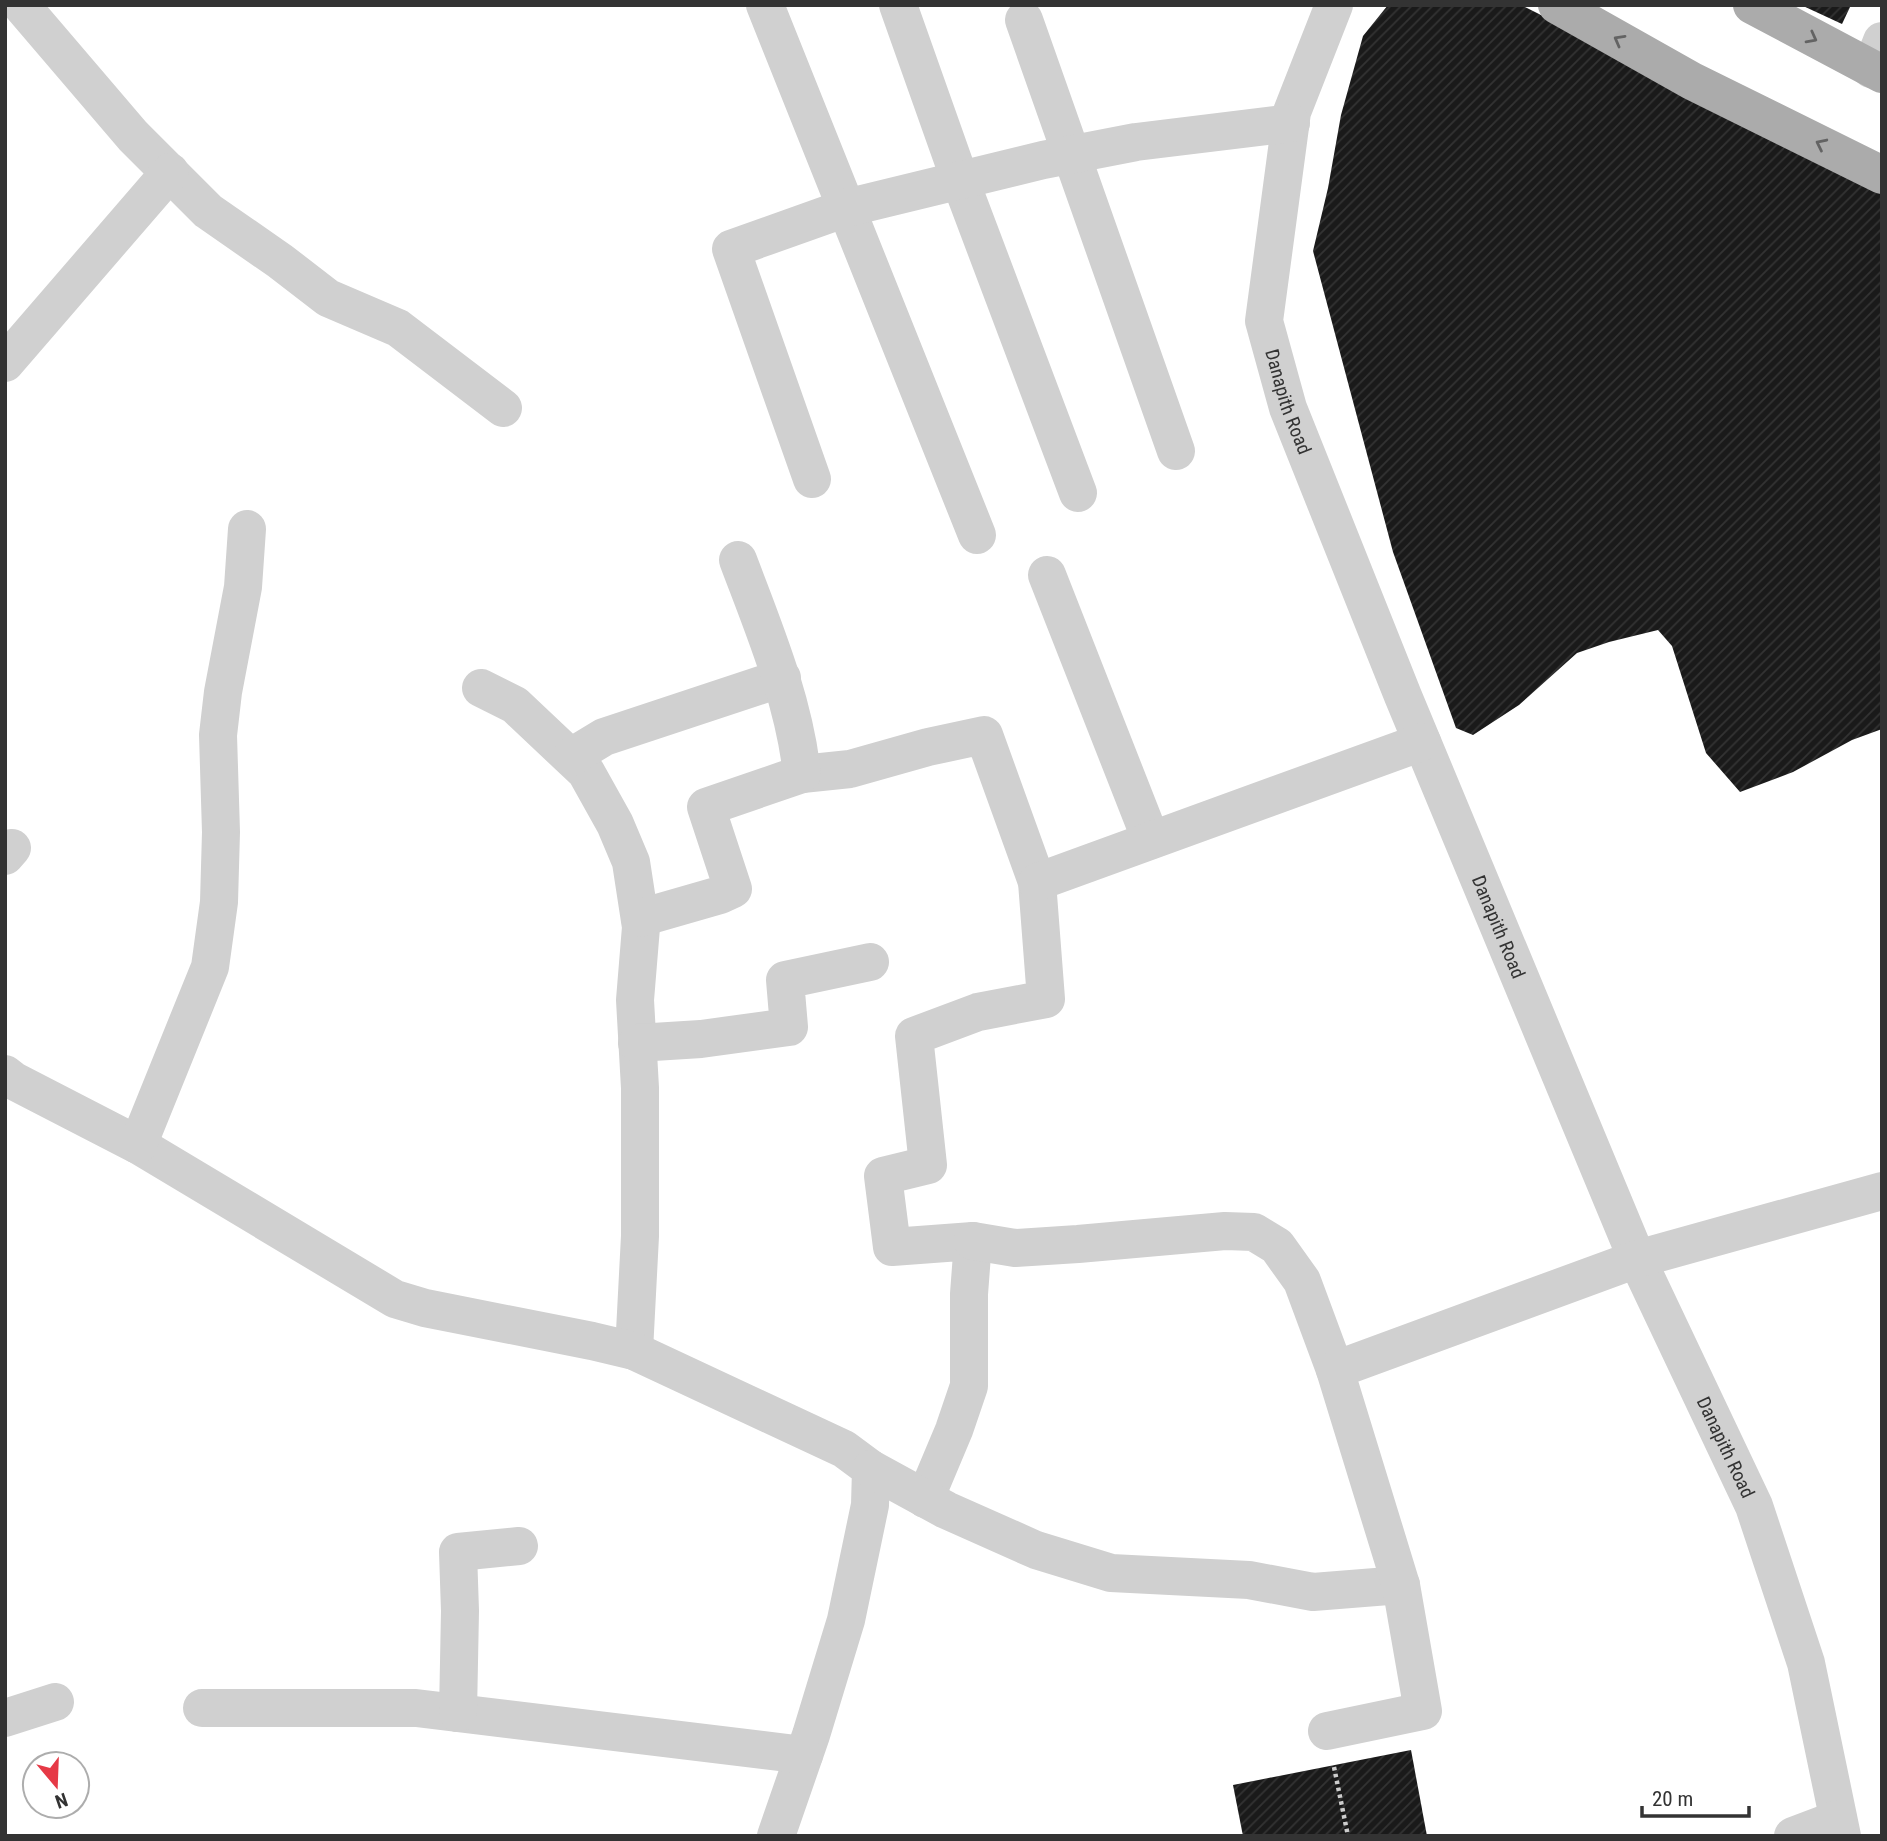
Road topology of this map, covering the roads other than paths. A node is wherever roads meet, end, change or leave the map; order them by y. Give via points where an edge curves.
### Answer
1 (21, 5) edge
2 (765, 5) edge
3 (898, 5) edge
4 (1334, 5) edge
5 (1557, 5) edge
6 (1752, 5) edge
7 (1024, 20) dead end
8 (1878, 61) edge
9 (1291, 123) junction
10 (1071, 155) junction
11 (170, 172) junction
12 (1882, 174) edge
13 (960, 180) junction
14 (846, 208) junction
15 (5, 363) edge
16 (503, 408) dead end
17 (1176, 451) dead end
18 (812, 479) dead end
19 (1078, 493) dead end
20 (247, 529) dead end
21 (977, 535) dead end
22 (738, 560) dead end
23 (1047, 575) dead end
24 (782, 678) junction
25 (481, 688) dead end
26 (1422, 742) junction
27 (571, 757) junction
28 (802, 774) junction
29 (1151, 840) junction
30 (1037, 882) junction
31 (640, 918) junction
32 (870, 962) dead end
33 (637, 1042) junction
34 (5, 1074) edge
35 (138, 1145) junction
36 (1882, 1191) edge
37 (973, 1241) junction
38 (1637, 1259) junction
39 (634, 1351) junction
40 (1335, 1370) junction
41 (871, 1469) junction
42 (925, 1499) junction
43 (519, 1546) dead end
44 (1401, 1585) junction
45 (55, 1702) dead end
46 (202, 1708) dead end
47 (458, 1713) junction
48 (5, 1718) edge
49 (1327, 1731) road end
50 (804, 1755) junction
51 (1840, 1827) edge
52 (776, 1836) edge
53 (1793, 1836) edge

1 - 11 street via 133,136
2 - 14 street
3 - 13 street
4 - 9 street, Danapith Road
12 -> 5 main road via 1692,81
6 -> 8 main road
7 - 10 street
9 - 10 street via 1136,142
9 - 26 street, Danapith Road via 1264,321 1288,408
10 - 13 street
10 - 17 street
11 - 15 street
11 - 16 street via 208,211 328,298 398,328
13 - 14 street
13 - 19 street
14 - 18 street via 731,249
14 - 21 street
20 - 35 street via 243,587 218,735 221,846 210,967
22 - 24 street
23 - 29 street
24 - 27 street via 604,737
24 - 28 street
25 - 27 street via 515,705
26 - 29 street
26 - 38 street, Danapith Road
27 - 31 street via 586,772 615,824 631,862
28 - 30 street via 850,769 984,735
28 - 31 street via 706,807 733,889
29 - 30 street
30 - 37 street via 1046,999 978,1012 914,1035 928,1166 883,1176 892,1247
31 - 33 street
32 - 33 street via 785,980 789,1027 701,1040
33 - 39 street via 640,1236
34 - 35 street
35 - 39 street via 395,1299
36 - 38 street
37 - 40 street via 1015,1248 1254,1232 1277,1246 1302,1281
37 - 42 street via 969,1386
38 - 40 street
38 - 51 street, Danapith Road via 1754,1506 1806,1664
39 - 41 street via 844,1448
40 - 44 street
41 - 42 street
41 - 50 street via 870,1505 846,1620
42 - 44 street via 1036,1550 1111,1573 1249,1580 1313,1592
43 - 47 street via 458,1552
44 - 49 street via 1423,1711
45 - 48 street
46 - 47 street via 416,1708
47 - 50 street
50 - 52 street
51 - 53 street

